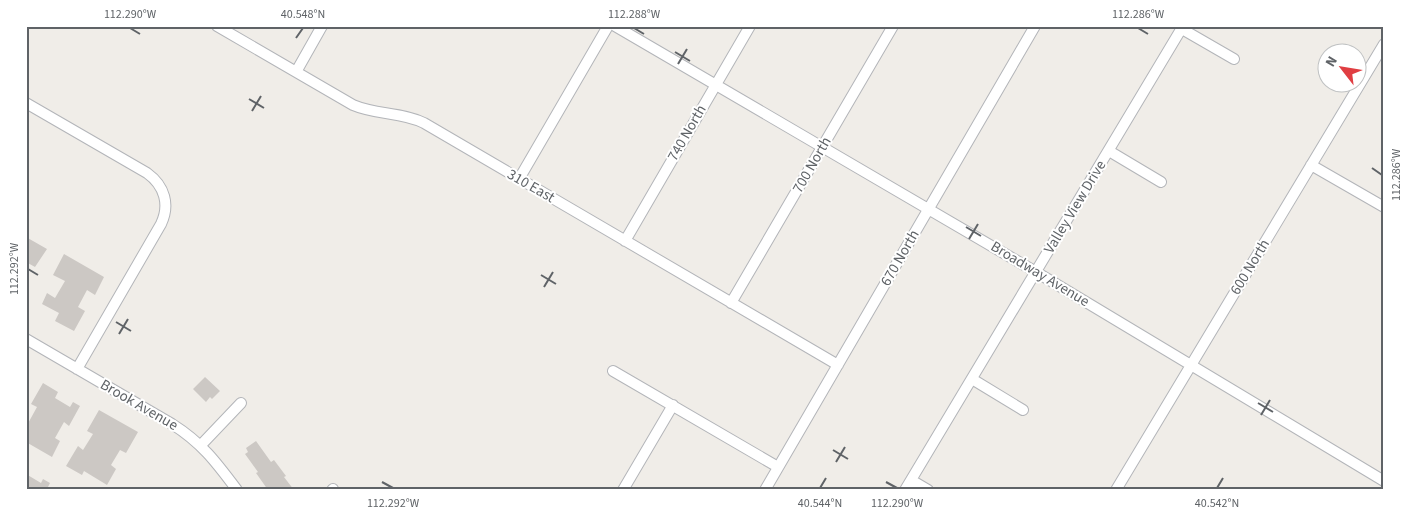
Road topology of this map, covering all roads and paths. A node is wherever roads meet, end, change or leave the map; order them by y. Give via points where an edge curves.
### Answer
1 (217, 26) edge
2 (322, 26) edge
3 (608, 26) edge
4 (615, 26) edge
5 (750, 26) edge
6 (892, 26) edge
7 (1035, 26) edge
8 (1183, 27) edge
9 (1384, 44) edge
10 (1380, 57) edge
11 (1234, 59) dead end
12 (296, 72) junction
13 (716, 85) junction
14 (26, 102) edge
15 (822, 147) junction
16 (1108, 151) junction
17 (1311, 165) junction
18 (519, 178) junction
19 (1161, 182) dead end
20 (1384, 207) edge
21 (929, 209) junction
22 (625, 240) junction
23 (1036, 272) junction
24 (731, 303) junction
25 (29, 341) edge
26 (26, 352) edge
27 (838, 365) junction
28 (1191, 365) junction
29 (77, 369) junction
30 (613, 370) dead end
31 (972, 379) junction
32 (241, 403) dead end
33 (672, 406) junction
34 (1023, 410) dead end
35 (201, 446) junction
36 (778, 467) junction
37 (911, 480) junction
38 (1384, 481) edge
39 (237, 490) edge
40 (623, 490) edge
41 (765, 490) edge
42 (905, 490) edge
43 (928, 490) edge
44 (1116, 490) edge

1 - 12 street, 310 East
2 - 12 street
3 - 18 street
4 - 13 street, Broadway Avenue
5 - 13 street, 740 North
6 - 15 street, 700 North
7 - 21 street, 670 North
8 - 11 street
8 - 16 street, Valley View Drive
9 - 10 street, 600 North
10 - 17 street, 600 North
12 - 18 street, 310 East via 361,108 420,120
13 - 15 street, Broadway Avenue
13 - 22 street, 740 North
14 - 29 street via 147,173 158,182 164,194 164,219
15 - 21 street, Broadway Avenue
15 - 24 street, 700 North
16 - 19 street
16 - 23 street, Valley View Drive
17 - 20 street
17 - 28 street, 600 North
18 - 22 street, 310 East
21 - 23 street, Broadway Avenue
21 - 27 street, 670 North
22 - 24 street, 310 East
23 - 28 street, Broadway Avenue
23 - 31 street, Valley View Drive
24 - 27 street, 310 East
25 - 26 street
25 - 29 street, Brook Avenue
27 - 36 street, 670 North
28 - 38 street, Broadway Avenue
28 - 44 street, 600 North
29 - 35 street, Brook Avenue via 182,431
30 - 33 street
31 - 34 street
31 - 37 street, Valley View Drive
32 - 35 street
33 - 36 street
33 - 40 street
35 - 39 street, Brook Avenue
36 - 41 street, 670 North
37 - 42 street, Valley View Drive
37 - 43 street

